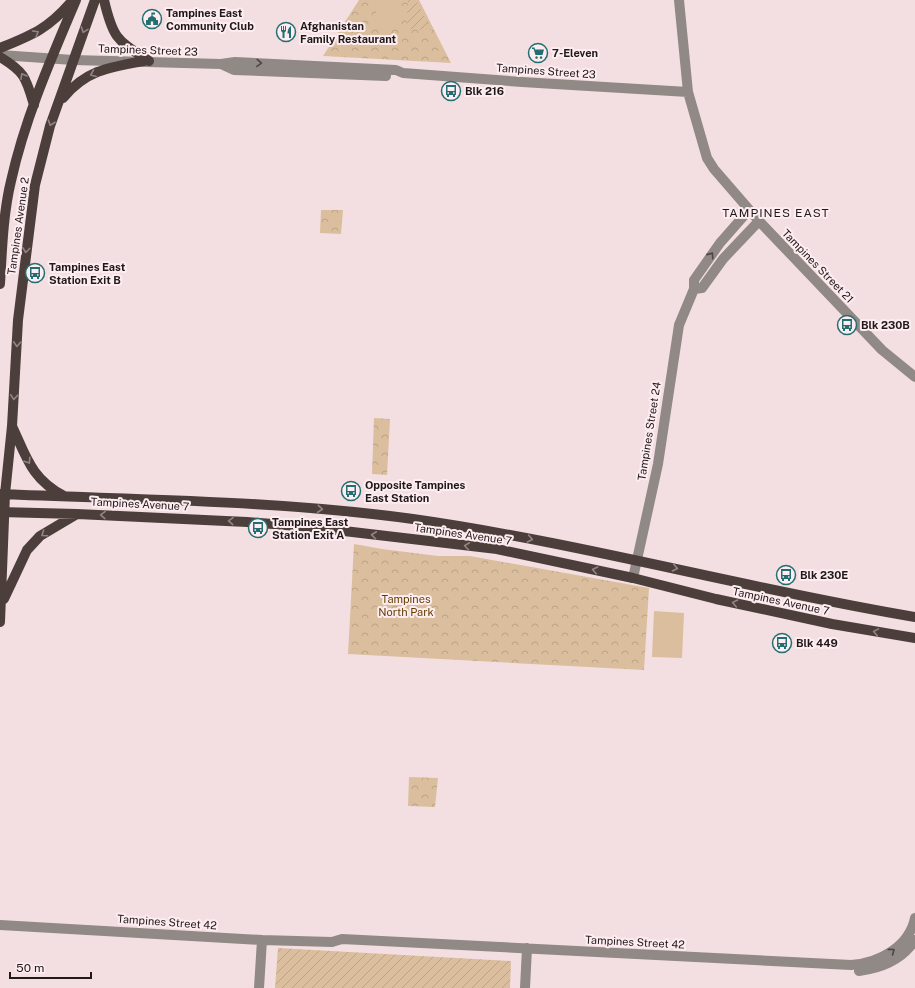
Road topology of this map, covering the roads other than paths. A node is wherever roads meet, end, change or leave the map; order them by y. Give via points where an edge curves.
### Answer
1 (73, 0) edge
2 (76, 0) edge
3 (94, 0) edge
4 (104, 0) edge
5 (679, 0) edge
6 (0, 48) edge
7 (0, 56) edge
8 (51, 58) junction
9 (73, 60) junction
10 (147, 61) junction
11 (688, 92) junction
12 (58, 104) junction
13 (34, 106) junction
14 (749, 210) junction
15 (758, 220) junction
16 (0, 284) edge
17 (694, 289) junction
18 (915, 377) edge
19 (12, 426) junction
20 (2, 494) edge
21 (66, 497) junction
22 (2, 512) edge
23 (77, 514) junction
24 (636, 560) junction
25 (633, 578) junction
26 (2, 604) junction
27 (915, 617) edge
28 (0, 622) edge
29 (915, 638) edge
30 (915, 918) edge
31 (0, 925) edge
32 (262, 940) junction
33 (915, 940) edge
34 (527, 951) junction
35 (259, 988) edge
36 (525, 988) edge

6 -> 1 main road via 34,34 52,22
2 - 8 main road, Tampines Avenue 2
3 -> 9 main road, Tampines Avenue 2
4 - 10 main road via 118,39
5 - 11 street, Tampines Street 21
7 - 8 street, Tampines Street 23
13 -> 7 main road via 23,76 16,66
8 - 9 street, Tampines Street 23
8 - 13 main road, Tampines Avenue 2
9 - 10 street, Tampines Street 23
9 - 12 main road, Tampines Avenue 2
10 - 11 street, Tampines Street 23 via 221,64 235,62 396,77 403,73
10 -> 12 main road via 110,67 88,75 73,86
11 - 14 street, Tampines Street 21 via 707,158 722,180
12 -> 19 main road, Tampines Avenue 2 via 35,185 18,320
13 - 16 main road, Tampines Avenue 2 via 19,147 10,183
14 - 15 street, Tampines Street 21
17 -> 14 street, Tampines Street 24 via 694,280 717,247
15 - 17 street via 723,259 702,288
15 - 18 street, Tampines Street 21 via 882,350
17 - 24 street, Tampines Street 24 via 679,325 658,464
19 - 20 main road, Tampines Avenue 2
19 -> 21 main road via 23,454 44,484
20 - 21 main road, Tampines Avenue 7
20 - 22 main road, Tampines Avenue 2
21 -> 24 main road, Tampines Avenue 7 via 243,503 398,517
22 - 23 main road, Tampines Avenue 7
22 - 26 main road, Tampines Avenue 2
25 -> 23 main road, Tampines Avenue 7 via 496,549 310,527
23 -> 26 main road via 40,536 27,550
24 - 25 street, Tampines Street 24
24 -> 27 main road, Tampines Avenue 7 via 838,604
29 -> 25 main road, Tampines Avenue 7 via 832,624
26 - 28 main road
34 -> 30 street, Tampines Street 42 via 863,964 887,955 901,944 910,932
31 - 32 street, Tampines Street 42
32 - 34 street, Tampines Street 42
32 - 35 street
33 - 34 street, Tampines Street 42 via 896,960 882,967 857,971
34 - 36 street

